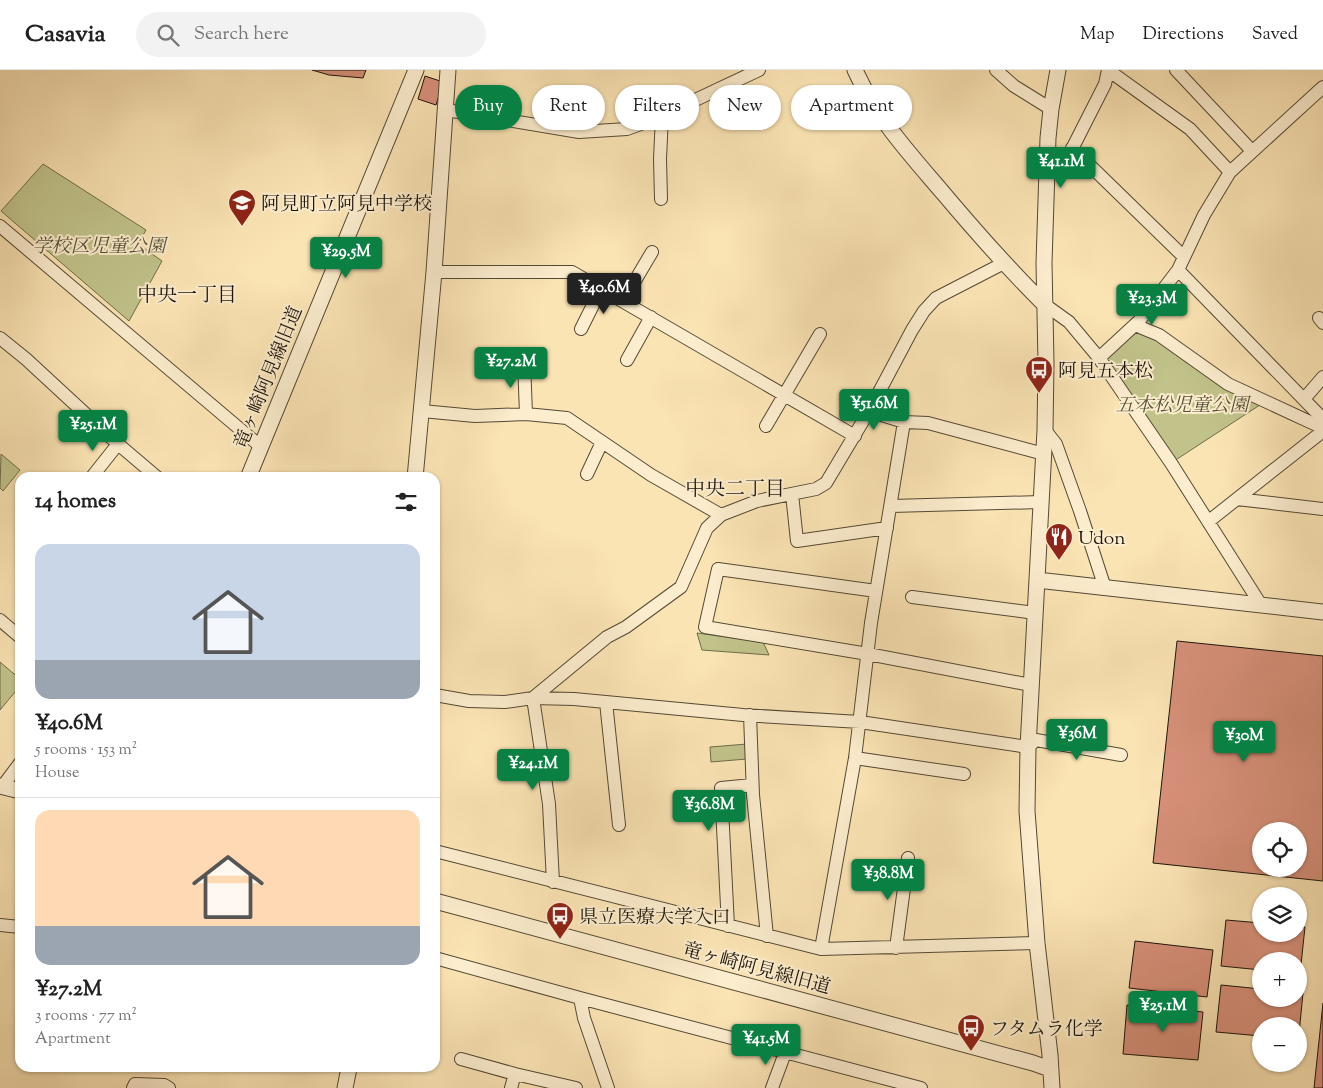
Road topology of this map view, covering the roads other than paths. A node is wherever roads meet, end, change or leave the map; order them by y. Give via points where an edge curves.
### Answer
1 (416, 70) edge
2 (448, 70) edge
3 (759, 70) edge
4 (854, 70) edge
5 (996, 70) edge
6 (1058, 70) edge
7 (1108, 70) edge
8 (1176, 70) edge
9 (1323, 87) edge
10 (699, 98) edge
11 (1051, 109) junction
12 (446, 110) junction
13 (627, 130) edge
14 (661, 130) edge
15 (1072, 148) junction
16 (1252, 150) junction
17 (1048, 160) junction
18 (1230, 172) junction
19 (662, 199) dead end
20 (0, 226) edge
21 (652, 252) dead end
22 (1184, 257) junction
23 (1004, 264) junction
24 (1178, 270) junction
25 (434, 272) junction
26 (601, 289) junction
27 (623, 301) junction
28 (1044, 304) junction
29 (650, 317) junction
30 (1135, 324) junction
31 (582, 329) dead end
32 (820, 334) dead end
33 (0, 338) edge
34 (1099, 358) junction
35 (627, 360) dead end
36 (524, 362) dead end
37 (1323, 377) edge
38 (784, 394) junction
39 (1304, 399) junction
40 (422, 411) junction
41 (869, 411) junction
42 (526, 414) junction
43 (1323, 418) edge
44 (904, 422) junction
45 (766, 426) dead end
46 (1323, 429) edge
47 (1045, 430) junction
48 (855, 436) junction
49 (602, 442) junction
50 (118, 444) junction
51 (260, 446) junction
52 (1044, 454) junction
53 (95, 472) edge
54 (151, 472) edge
55 (250, 472) edge
56 (417, 472) edge
57 (587, 474) dead end
58 (792, 494) junction
59 (1237, 499) junction
60 (1041, 502) junction
61 (891, 506) junction
62 (1323, 509) edge
63 (721, 515) junction
64 (1209, 521) junction
65 (887, 528) junction
66 (1037, 580) junction
67 (1105, 588) junction
68 (876, 591) junction
69 (912, 597) dead end
70 (1261, 605) junction
71 (1323, 612) edge
72 (1035, 613) junction
73 (0, 620) edge
74 (15, 633) edge
75 (868, 654) junction
76 (1031, 685) junction
77 (440, 696) edge
78 (534, 698) junction
79 (606, 702) junction
80 (750, 715) junction
81 (860, 722) junction
82 (1028, 747) junction
83 (1121, 755) dead end
84 (855, 758) junction
85 (15, 770) edge
86 (964, 774) dead end
87 (752, 785) junction
88 (1, 786) edge
89 (15, 790) edge
90 (620, 825) dead end
91 (440, 852) edge
92 (908, 858) dead end
93 (553, 882) junction
94 (440, 902) edge
95 (0, 925) edge
96 (15, 926) edge
97 (728, 926) junction
98 (766, 936) junction
99 (1037, 943) junction
100 (896, 948) junction
101 (820, 950) junction
102 (440, 959) edge
103 (580, 998) junction
104 (785, 1053) junction
105 (461, 1059) dead end
106 (1050, 1069) junction
107 (348, 1072) edge
108 (515, 1074) junction
109 (133, 1088) edge
110 (169, 1088) edge
111 (345, 1088) edge
112 (511, 1088) edge
113 (576, 1088) edge
114 (608, 1088) edge
115 (772, 1088) edge
116 (921, 1088) edge
117 (1052, 1088) edge

1 - 51 street, 竜ヶ崎阿見線旧道
2 - 12 street
3 - 10 street
4 - 23 street via 882,121
5 - 11 street via 1014,86
6 - 11 street
7 - 15 street via 1105,84
7 - 18 street via 1190,129
8 - 16 street
9 - 16 street
11 - 17 street
12 - 13 street via 579,132
12 - 25 street
14 - 19 street
15 - 17 street via 1070,153
15 - 22 street
16 - 18 street
17 - 28 street
18 - 22 street
20 - 51 street
21 - 27 street
22 - 24 street
23 - 28 street
23 - 41 street via 936,298 924,311
24 - 30 street
24 - 39 street
25 - 26 street via 572,272
25 - 40 street
26 - 27 street
26 - 31 street
27 - 29 street
28 - 34 street via 1069,322
28 - 47 street
29 - 35 street
29 - 38 street
30 - 34 street
30 - 46 street via 1160,335 1228,384
32 - 38 street
33 - 50 street
34 - 64 street
36 - 42 street
37 - 39 street
38 - 45 street
38 - 48 street
39 - 43 street
40 - 42 street via 475,416
40 - 56 street
41 - 44 street
41 - 48 street
42 - 49 street via 567,418
44 - 52 street via 928,423
44 - 61 street
46 - 59 street
47 - 52 street
47 - 67 street via 1056,444
48 - 58 street via 826,483 816,489
49 - 57 street
49 - 63 street via 651,475
50 - 53 street
50 - 54 street
51 - 55 street, 竜ヶ崎阿見線旧道
52 - 60 street
58 - 63 street via 757,501
58 - 65 street via 797,541
59 - 62 street
59 - 64 street
60 - 61 street
60 - 66 street
61 - 65 street
63 - 78 street via 707,528 682,587 607,637
64 - 70 street
65 - 68 street
66 - 67 street
66 - 72 street
67 - 70 street
68 - 75 street
68 - 75 street via 718,569 705,627
69 - 72 street
70 - 71 street
72 - 76 street
73 - 74 street
75 - 76 street
75 - 81 street
76 - 82 street
77 - 78 street via 505,702
78 - 79 street
78 - 93 street via 549,804
79 - 80 street
79 - 90 street
80 - 81 street
80 - 87 street
81 - 82 street
81 - 84 street
82 - 83 street via 1036,740
82 - 99 street via 1028,828
84 - 86 street
84 - 101 street
85 - 88 street
87 - 97 street via 721,788
87 - 98 street
88 - 89 street
91 - 93 street
92 - 100 street
93 - 97 street
94 - 106 street, 竜ヶ崎阿見線旧道
95 - 96 street
97 - 98 street
98 - 101 street
99 - 100 street
99 - 106 street
100 - 101 street
102 - 103 street
103 - 104 street
103 - 114 street
104 - 115 street
104 - 116 street
105 - 108 street
106 - 117 street
107 - 111 street
108 - 112 street
108 - 113 street
109 - 110 street via 135,1084

